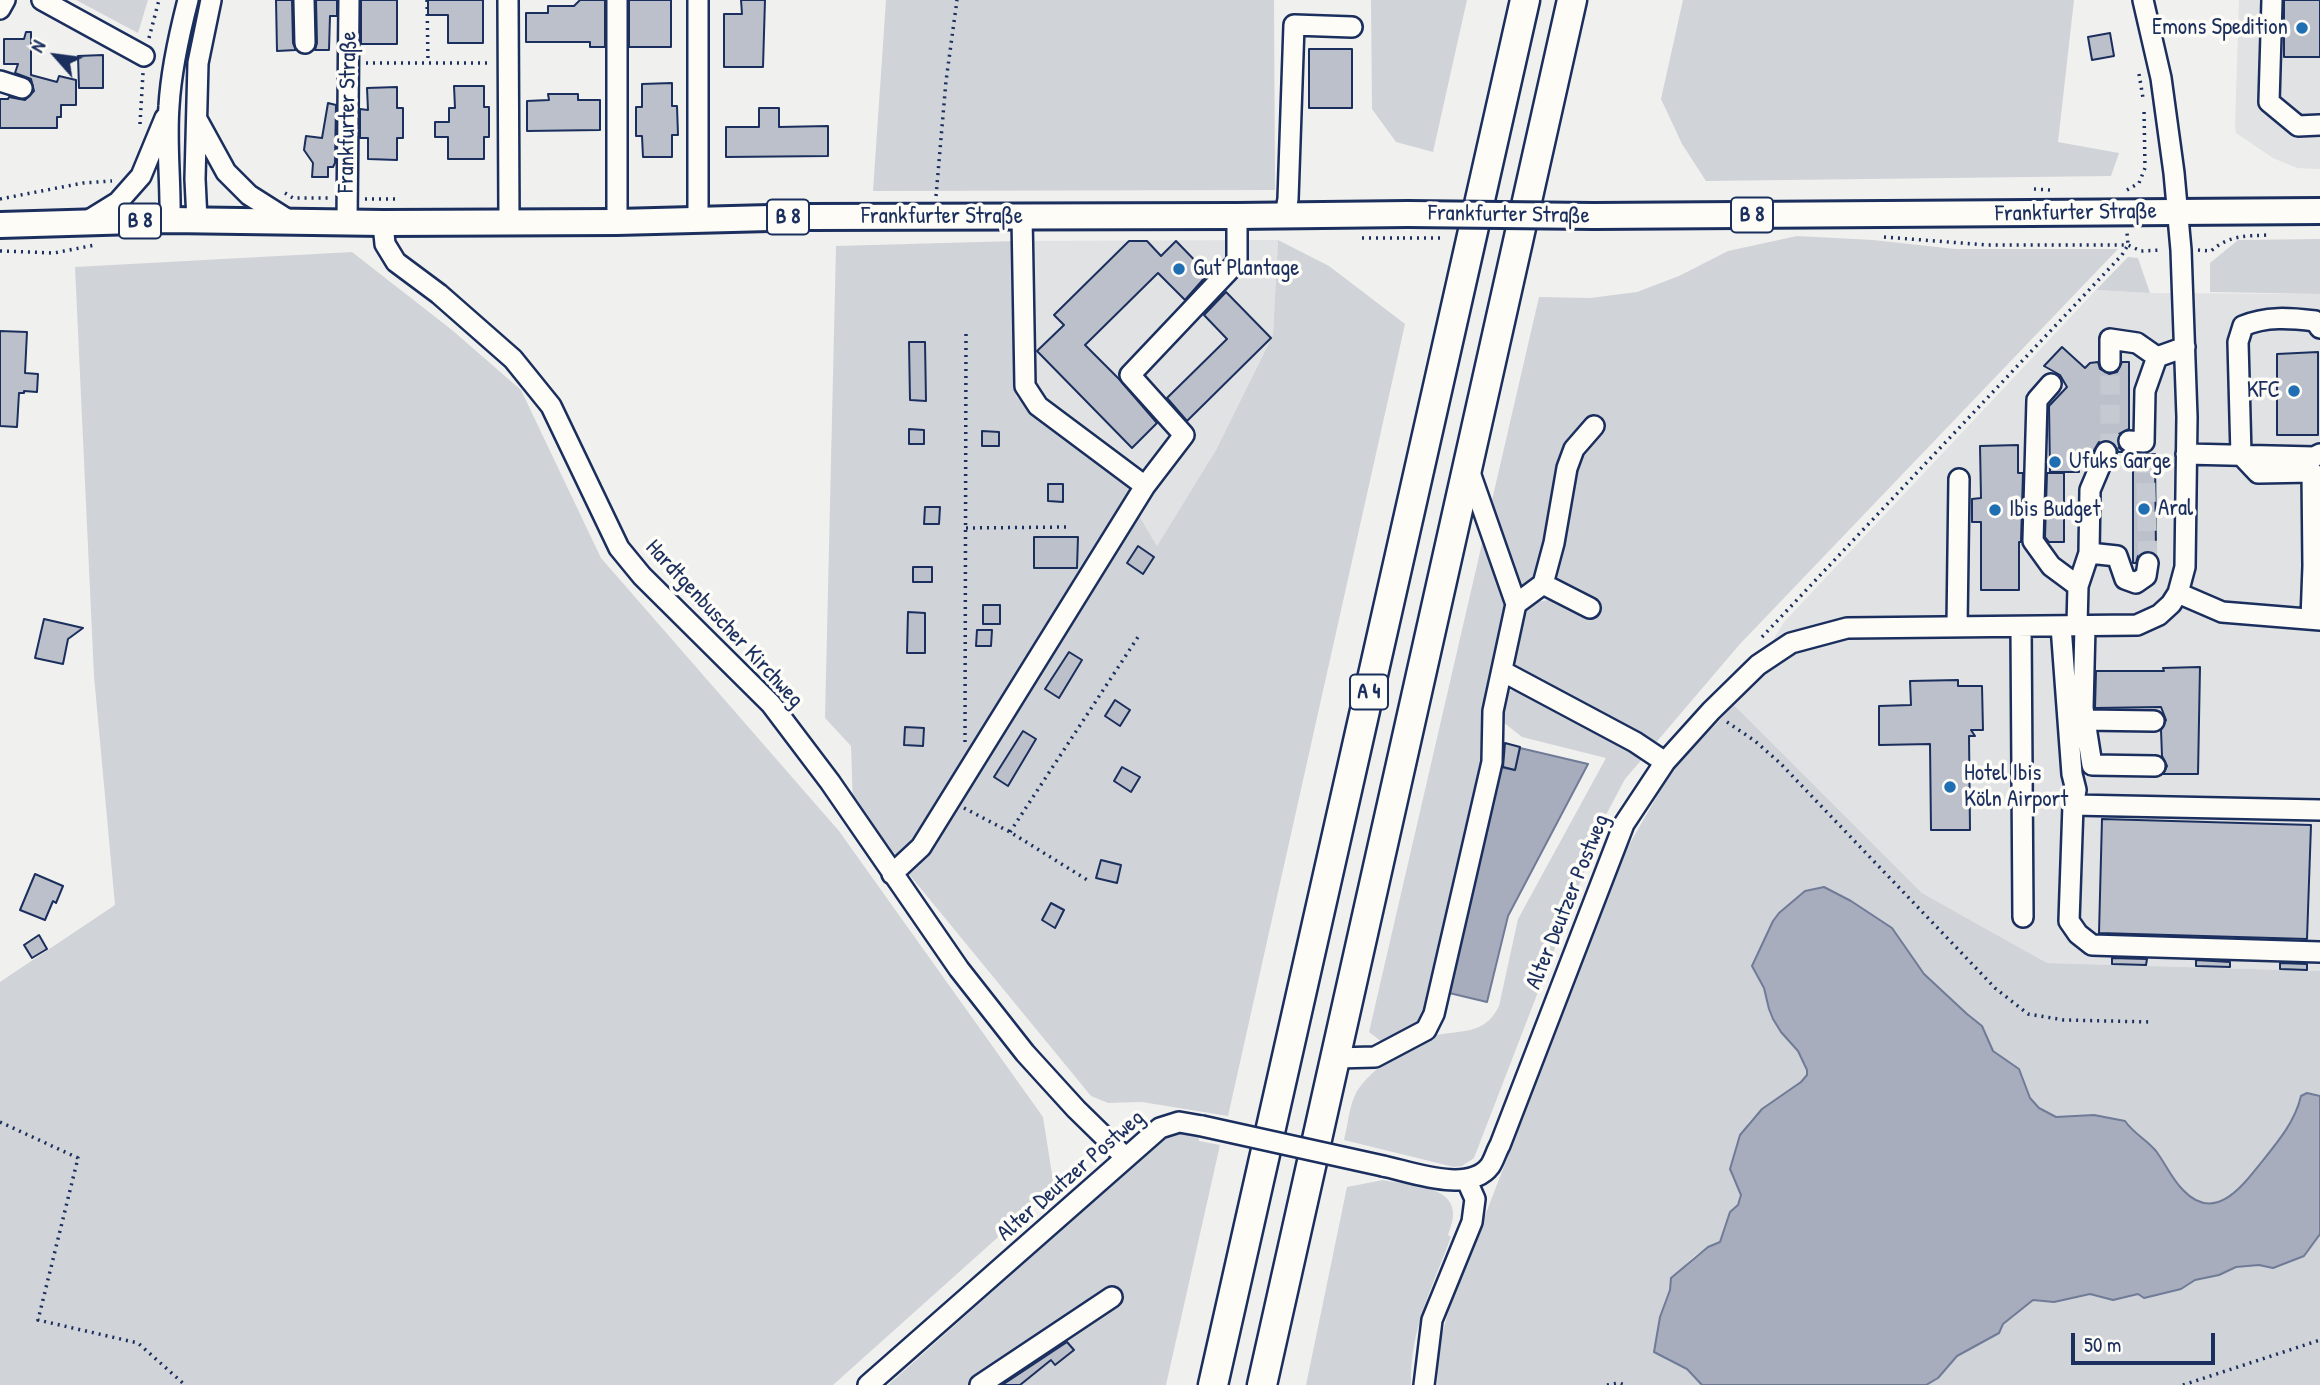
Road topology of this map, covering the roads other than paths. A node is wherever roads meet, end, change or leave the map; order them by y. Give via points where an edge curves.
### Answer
1 (5, 0) edge
2 (42, 0) edge
3 (188, 0) edge
4 (211, 0) edge
5 (304, 0) edge
6 (349, 0) edge
7 (508, 0) edge
8 (617, 0) edge
9 (698, 0) edge
10 (1525, 0) edge
11 (2143, 0) edge
12 (2272, 0) edge
13 (1572, 4) edge
14 (0, 9) edge
15 (1352, 27) dead end
16 (305, 43) dead end
17 (144, 57) road end
18 (0, 81) edge
19 (22, 88) dead end
20 (168, 110) junction
21 (197, 119) junction
22 (2320, 125) edge
23 (2320, 211) edge
24 (2176, 212) junction
25 (1023, 216) junction
26 (1237, 216) junction
27 (1285, 216) junction
28 (170, 220) junction
29 (197, 220) junction
30 (698, 220) junction
31 (290, 221) junction
32 (509, 221) junction
33 (617, 222) junction
34 (84, 223) junction
35 (347, 223) junction
36 (383, 223) junction
37 (0, 225) edge
38 (2320, 328) edge
39 (2185, 347) junction
40 (2157, 357) junction
41 (2110, 362) tunnel mouth
42 (2051, 384) dead end
43 (1594, 426) dead end
44 (2140, 446) tunnel mouth
45 (2106, 452) tunnel mouth
46 (2186, 454) junction
47 (2320, 454) edge
48 (2241, 455) junction
49 (1468, 466) junction
50 (1959, 480) dead end
51 (1145, 486) junction
52 (2089, 553) junction
53 (2148, 564) dead end
54 (1543, 584) junction
55 (2078, 586) junction
56 (2178, 593) junction
57 (1516, 604) junction
58 (1590, 608) dead end
59 (2315, 619) edge
60 (1957, 626) junction
61 (2074, 626) junction
62 (2021, 627) junction
63 (1502, 671) junction
64 (2085, 720) junction
65 (2154, 720) dead end
66 (1665, 761) junction
67 (2155, 766) dead end
68 (2073, 805) junction
69 (2320, 810) edge
70 (892, 874) junction
71 (2023, 917) dead end
72 (2320, 952) edge
73 (1335, 1058) junction
74 (1125, 1157) junction
75 (1467, 1181) junction
76 (1112, 1297) dead end
77 (868, 1385) edge
78 (980, 1385) edge
79 (1213, 1385) edge
80 (1262, 1385) edge
81 (1424, 1385) edge

1 - 14 street
2 - 17 street
3 - 20 street
4 - 21 street via 198,63
5 - 16 street
6 - 35 street, Frankfurter Straße
7 - 32 street
8 - 33 street
9 - 30 street
10 - 79 highway, A 4
11 - 24 street via 2161,78
12 - 22 street via 2269,103 2298,125
13 - 49 highway, A 4
15 - 27 street via 1294,25
18 - 19 street
20 - 28 street
20 - 34 street via 141,176 118,202
21 - 29 street
21 - 31 street via 226,172 249,195
23 - 24 main road, Frankfurter Straße / B 8
24 - 27 main road, Frankfurter Straße / B 8, bridge
24 - 39 street
25 - 26 main road, Frankfurter Straße / B 8
25 - 30 main road, Frankfurter Straße / B 8
25 - 51 street via 1025,386 1038,406
26 - 27 main road, Frankfurter Straße / B 8
26 - 51 street via 1237,262 1130,375 1184,435
28 - 29 main road, Frankfurter Straße / B 8
28 - 34 main road, Frankfurter Straße / B 8
29 - 31 main road, Frankfurter Straße / B 8
30 - 33 main road, Frankfurter Straße / B 8
31 - 35 main road, Frankfurter Straße / B 8
32 - 33 main road, Frankfurter Straße / B 8
32 - 36 main road, Frankfurter Straße / B 8
34 - 37 main road, Frankfurter Straße / B 8
35 - 36 main road, Frankfurter Straße / B 8
36 - 70 street, Hardtgenbuscher Kirchweg via 385,244 396,262 513,359 551,406 619,548 771,704
38 - 48 street via 2315,321 2291,318 2243,326 2238,342
39 - 40 street
39 - 46 street
40 - 41 street via 2137,343 2109,339
40 - 44 street via 2145,391
42 - 55 street via 2037,400 2033,541 2051,566
43 - 54 street via 1574,450 1567,468
45 - 52 street via 2090,490
46 - 48 street
46 - 56 street via 2185,567
47 - 48 street
48 - 59 street via 2258,473 2312,472
49 - 57 street
49 - 73 highway, A 4
50 - 60 street
51 - 70 street via 921,847
52 - 53 street via 2117,556 2125,579 2136,583 2146,576
52 - 55 street
54 - 57 street
54 - 58 street
55 - 61 street
56 - 59 street via 2222,612
56 - 61 street, Alter Deutzer Postweg via 2159,615 2137,625
57 - 63 street
60 - 62 street, Alter Deutzer Postweg
60 - 66 street, Alter Deutzer Postweg via 1847,628 1791,643 1758,665
61 - 62 street, Alter Deutzer Postweg
61 - 64 street
61 - 68 street
62 - 71 street
63 - 66 street
63 - 73 street via 1493,711 1492,762 1434,1014 1426,1030 1375,1057
64 - 65 street
64 - 67 street via 2092,765
66 - 75 street, Alter Deutzer Postweg via 1613,847 1500,1146 1489,1168
68 - 69 street
68 - 72 street via 2069,920 2092,945
70 - 74 street, Hardtgenbuscher Kirchweg via 1025,1053
73 - 80 highway, A 4
74 - 75 street, Alter Deutzer Postweg, bridge via 1160,1128 1179,1122
74 - 77 street, Alter Deutzer Postweg
75 - 81 street via 1475,1199 1472,1222 1432,1320
76 - 78 street

